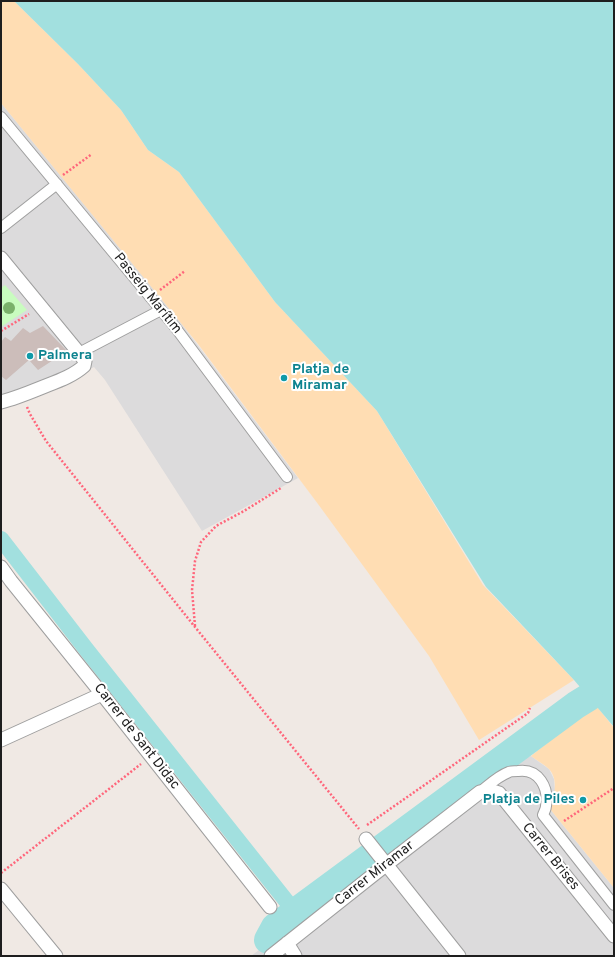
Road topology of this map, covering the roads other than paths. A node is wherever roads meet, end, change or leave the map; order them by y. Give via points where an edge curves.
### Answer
1 (1, 117) edge
2 (56, 182) junction
3 (1, 228) edge
4 (1, 258) edge
5 (161, 310) junction
6 (82, 358) junction
7 (1, 402) edge
8 (287, 477) road end
9 (1, 567) edge
10 (102, 694) junction
11 (1, 740) edge
12 (480, 792) junction
13 (363, 834) road end
14 (387, 864) junction
15 (1, 889) edge
16 (614, 905) edge
17 (270, 907) dead end
18 (614, 936) edge
19 (287, 943) junction
20 (56, 956) edge
21 (271, 956) edge
22 (295, 956) edge
23 (459, 956) edge

1 - 2 street, Passeig Marítim
2 - 3 street
2 - 5 street, Passeig Marítim
4 - 6 street
5 - 6 street
5 - 8 street, Passeig Marítim
6 - 7 street via 84,366 67,378
9 - 10 street, Carrer de Sant Didac
10 - 11 street
10 - 17 street, Carrer de Sant Didac
12 - 14 street, Carrer Miramar
12 - 16 street via 509,772 523,770 534,773 543,783 546,793 543,815
12 - 18 street, Carrer Brises via 489,790 499,793
13 - 14 street
14 - 19 street, Carrer Miramar
14 - 23 street
15 - 20 street
19 - 21 street, Carrer Miramar
19 - 22 street

